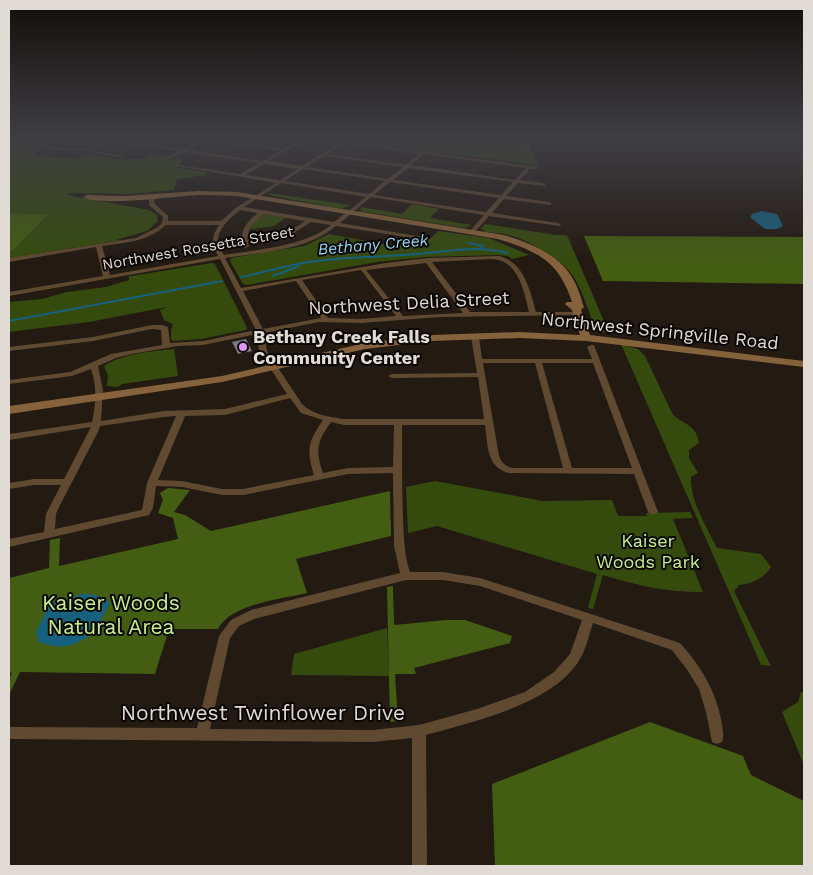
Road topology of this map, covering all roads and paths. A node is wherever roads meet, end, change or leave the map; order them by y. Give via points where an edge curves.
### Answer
1 (252, 178) edge
2 (287, 178) edge
3 (368, 178) edge
4 (393, 178) edge
5 (487, 178) edge
6 (519, 178) edge
7 (389, 181) junction
8 (280, 182) junction
9 (516, 182) junction
10 (543, 186) dead end
11 (89, 196) dead end
12 (151, 196) junction
13 (370, 196) junction
14 (257, 197) junction
15 (503, 197) junction
16 (549, 204) dead end
17 (239, 208) junction
18 (262, 212) junction
19 (349, 212) junction
20 (488, 214) junction
21 (310, 220) junction
22 (165, 223) junction
23 (222, 223) junction
24 (334, 224) junction
25 (558, 225) dead end
26 (472, 232) junction
27 (429, 240) dead end
28 (244, 242) junction
29 (99, 246) junction
30 (249, 253) junction
31 (220, 258) junction
32 (9, 260) edge
33 (427, 260) junction
34 (362, 268) junction
35 (107, 277) junction
36 (298, 279) junction
37 (238, 290) junction
38 (9, 294) edge
39 (576, 311) junction
40 (533, 313) junction
41 (468, 314) junction
42 (401, 318) junction
43 (326, 320) junction
44 (260, 331) junction
45 (475, 337) junction
46 (589, 343) junction
47 (166, 346) junction
48 (9, 349) edge
49 (595, 360) junction
50 (479, 361) junction
51 (538, 361) junction
52 (804, 364) edge
53 (94, 365) junction
54 (274, 368) junction
55 (481, 375) junction
56 (392, 376) dead end
57 (9, 382) edge
58 (291, 395) junction
59 (99, 397) junction
60 (9, 410) edge
61 (182, 413) junction
62 (328, 420) junction
63 (398, 422) junction
64 (488, 422) junction
65 (96, 424) junction
66 (9, 437) edge
67 (397, 470) junction
68 (568, 471) junction
69 (637, 471) junction
70 (319, 476) junction
71 (67, 482) junction
72 (152, 483) junction
73 (9, 486) edge
74 (653, 512) dead end
75 (49, 534) junction
76 (9, 543) edge
77 (406, 576) junction
78 (589, 616) junction
79 (676, 646) joint
80 (419, 731) junction
81 (9, 733) edge
82 (202, 734) junction
83 (717, 738) dead end
84 (419, 866) edge

1 - 8 street
2 - 8 street
3 - 7 street
4 - 7 street, Northwest Rossetta Street
5 - 9 street
6 - 9 street
7 - 13 street, Northwest Rossetta Street
7 - 15 street
8 - 13 street
8 - 14 street
9 - 10 street
9 - 15 street
11 - 12 street via 123,199
12 - 14 street via 214,192
12 - 22 street via 152,205 166,217
13 - 19 street, Northwest Rossetta Street
13 - 20 street
14 - 17 street
14 - 19 street
15 - 16 street
15 - 20 street
17 - 18 street
17 - 23 street
18 - 21 street
18 - 28 street via 246,228
19 - 24 street, Northwest Rossetta Street
19 - 26 street
20 - 25 street
20 - 26 street
21 - 24 street
21 - 28 street via 290,233
22 - 23 street
22 - 29 street via 142,237
23 - 31 street via 214,244
24 - 27 street
24 - 30 street, Northwest Rossetta Street via 318,237 303,243
26 - 39 street via 514,244 542,259 556,271 571,307
28 - 30 street
29 - 32 street
29 - 35 street
30 - 31 street, Northwest Rossetta Street
31 - 35 street, Northwest Rossetta Street
31 - 37 street
33 - 34 street
33 - 40 street via 504,259 524,280
33 - 41 street
34 - 36 street
34 - 42 street
35 - 38 street, Northwest Rossetta Street
36 - 37 street
36 - 43 street
37 - 44 street
39 - 40 street, Northwest Delia Street
39 - 46 street
40 - 41 street, Northwest Delia Street
41 - 42 street, Northwest Delia Street
42 - 43 street, Northwest Delia Street
43 - 44 street, Northwest Delia Street
44 - 47 street, Northwest Delia Street via 203,343
44 - 54 street via 263,351
45 - 46 street, Northwest Springville Road via 548,336
45 - 50 street
45 - 54 street, Northwest Springville Road via 373,344
46 - 49 street
46 - 52 street, Northwest Springville Road
47 - 48 street via 165,329 156,326 93,339
47 - 53 street, Northwest Delia Street via 123,354
49 - 51 street
49 - 69 street
50 - 51 street
50 - 55 street
51 - 68 street
53 - 57 street, Northwest Delia Street via 72,374
53 - 59 street via 100,382
54 - 58 street
54 - 59 street, Northwest Springville Road via 211,381
55 - 56 street
55 - 64 street
58 - 61 street via 225,412
58 - 62 street via 304,411
59 - 60 street, Northwest Springville Road
59 - 65 street
61 - 65 street
61 - 72 street
62 - 63 street
62 - 70 street via 312,448
63 - 64 street
63 - 67 street
64 - 68 street via 498,465 517,471
65 - 66 street
65 - 71 street
67 - 70 street via 355,470
67 - 77 street via 400,550
68 - 69 street
69 - 74 street
70 - 72 street via 243,492
71 - 73 street
71 - 75 street via 51,514
72 - 75 street via 146,513
75 - 76 street
77 - 78 street via 443,576 480,582
77 - 82 street via 250,615 235,623 225,636
78 - 79 street
78 - 80 street, Northwest Twinflower Drive via 575,657 558,676 529,696
79 - 83 street via 698,672 715,719
80 - 82 street, Northwest Twinflower Drive via 373,736
80 - 84 street
81 - 82 street, Northwest Twinflower Drive

